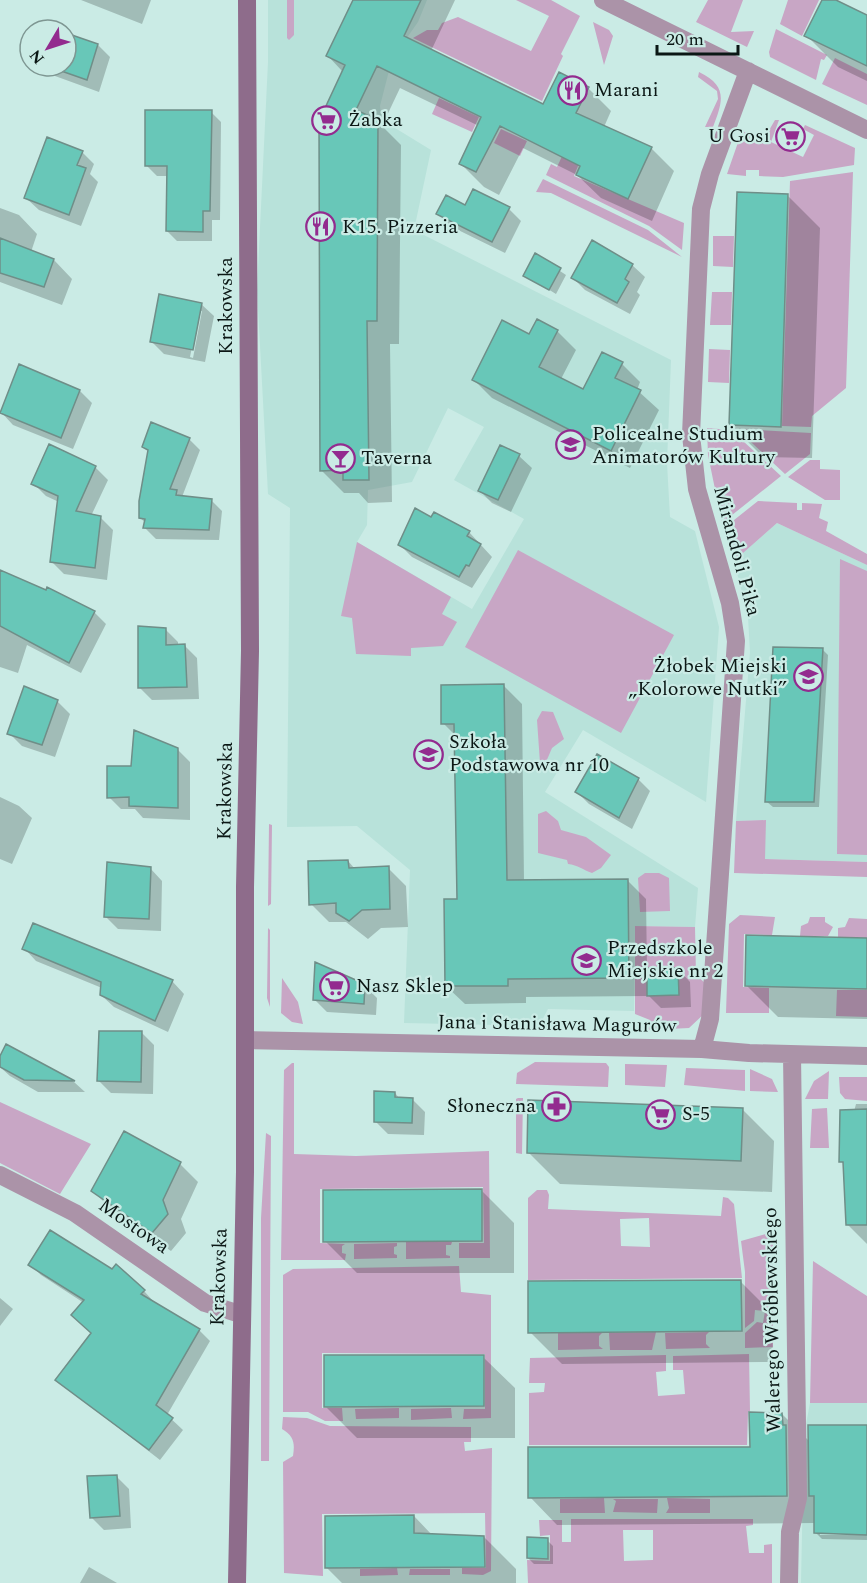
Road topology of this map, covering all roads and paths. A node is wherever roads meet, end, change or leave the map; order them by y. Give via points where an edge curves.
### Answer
1 (247, 0) edge
2 (603, 0) edge
3 (748, 70) junction
4 (867, 130) edge
5 (246, 1040) junction
6 (702, 1049) junction
7 (792, 1055) junction
8 (867, 1056) edge
9 (0, 1175) edge
10 (240, 1314) junction
11 (237, 1583) edge
12 (789, 1583) edge

1 - 5 main road, Krakowska via 250,651
2 - 3 street
3 - 4 street
3 - 6 street, Mirandoli Pika via 701,209 691,435 696,489 730,603 736,641 710,1019
5 - 6 street, Jana i Stanisława Magurów
5 - 10 main road, Krakowska
6 - 7 street, Jana i Stanisława Magurów
7 - 8 street, Jana i Stanisława Magurów
7 - 12 street, Walerego Wróblewskiego via 798,1498 790,1532
9 - 10 street, Mostowa via 75,1213 205,1303
10 - 11 main road, Krakowska

